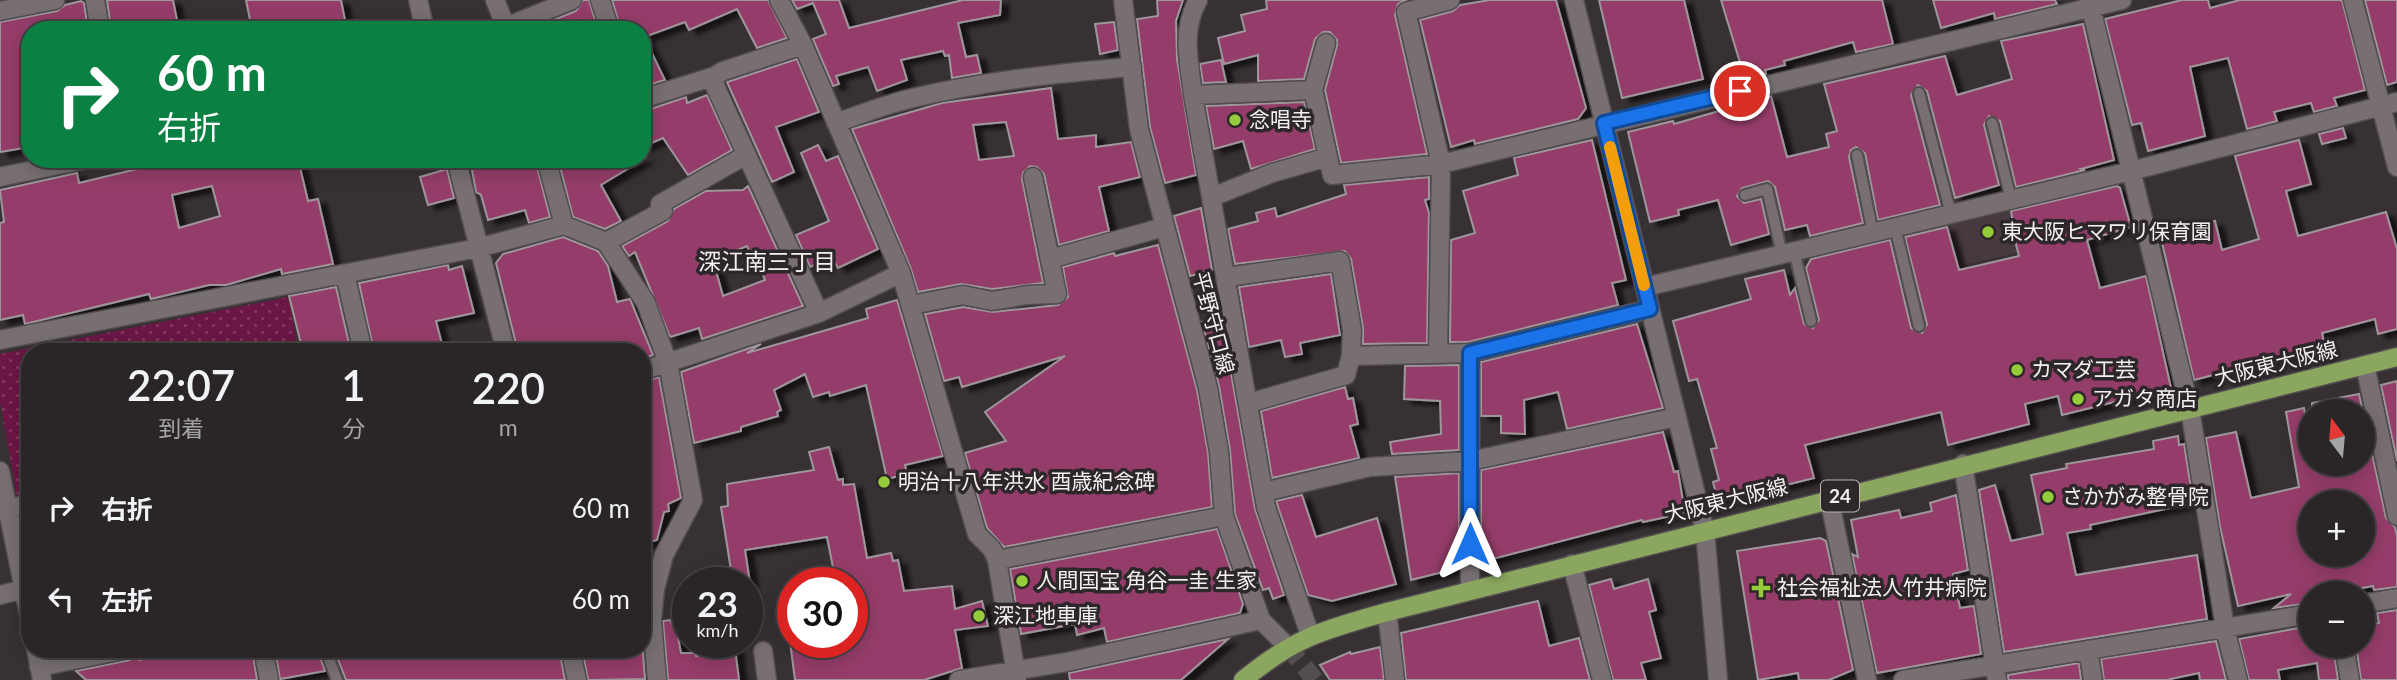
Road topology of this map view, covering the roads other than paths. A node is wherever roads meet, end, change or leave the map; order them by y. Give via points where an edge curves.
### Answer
1 (55, 0) edge
2 (94, 0) edge
3 (418, 0) edge
4 (495, 0) edge
5 (572, 0) edge
6 (600, 0) edge
7 (779, 0) edge
8 (1123, 0) edge
9 (1198, 0) edge
10 (1450, 0) edge
11 (1574, 0) edge
12 (2122, 0) edge
13 (2353, 0) edge
14 (2090, 4) edge
15 (0, 11) edge
16 (98, 21) edge
17 (423, 21) edge
18 (504, 21) edge
19 (521, 21) edge
20 (607, 21) edge
21 (1326, 43) dead end
22 (803, 45) junction
23 (1132, 67) junction
24 (715, 76) junction
25 (1313, 90) junction
26 (1919, 93) dead end
27 (651, 95) edge
28 (1193, 95) junction
29 (2390, 104) edge
30 (836, 122) junction
31 (1604, 123) junction
32 (1992, 123) dead end
33 (746, 155) junction
34 (1857, 155) dead end
35 (1328, 157) junction
36 (1441, 164) junction
37 (2397, 167) edge
38 (44, 168) edge
39 (458, 168) edge
40 (548, 168) edge
41 (2131, 171) junction
42 (0, 177) edge
43 (1033, 177) dead end
44 (1745, 195) dead end
45 (1212, 197) junction
46 (2011, 200) junction
47 (1951, 214) junction
48 (564, 225) junction
49 (1895, 227) junction
50 (1164, 228) junction
51 (1873, 233) junction
52 (606, 242) junction
53 (478, 248) junction
54 (1788, 253) junction
55 (1050, 259) junction
56 (901, 273) junction
57 (345, 274) junction
58 (1227, 277) junction
59 (1644, 287) junction
60 (911, 305) junction
61 (1650, 309) junction
62 (819, 313) junction
63 (1811, 321) dead end
64 (1919, 326) dead end
65 (0, 340) edge
66 (361, 343) edge
67 (504, 343) edge
68 (1438, 353) junction
69 (1470, 353) junction
70 (1351, 356) junction
71 (2397, 357) edge
72 (668, 363) junction
73 (2365, 365) junction
74 (651, 368) edge
75 (1249, 402) junction
76 (2190, 409) junction
77 (1678, 417) junction
78 (1470, 461) junction
79 (1963, 464) junction
80 (0, 471) edge
81 (1264, 492) junction
82 (1829, 498) junction
83 (4, 509) edge
84 (1224, 516) junction
85 (2397, 516) edge
86 (1704, 531) junction
87 (997, 559) junction
88 (1572, 564) junction
89 (21, 577) edge
90 (21, 590) edge
91 (1470, 590) junction
92 (0, 594) edge
93 (2397, 598) edge
94 (2375, 602) edge
95 (1387, 612) junction
96 (2298, 616) edge
97 (1261, 620) junction
98 (2225, 628) junction
99 (1310, 635) junction
100 (1287, 646) junction
101 (2088, 650) junction
102 (763, 651) dead end
103 (78, 658) edge
104 (265, 658) edge
105 (328, 658) edge
106 (572, 658) edge
107 (2346, 658) edge
108 (39, 665) edge
109 (1996, 673) edge
110 (1016, 674) edge
111 (269, 680) edge
112 (337, 680) edge
113 (577, 680) edge
114 (657, 680) edge
115 (767, 680) edge
116 (959, 680) edge
117 (1243, 680) edge
118 (1395, 680) edge
119 (1602, 680) edge
120 (1717, 680) edge
121 (1867, 680) edge
122 (1903, 680) edge
123 (2093, 680) edge
124 (2238, 680) edge
125 (2350, 680) edge

1 - 15 street
2 - 16 street
3 - 17 street
4 - 18 street
5 - 19 street
6 - 20 street
7 - 22 street
8 - 23 street, 平野守口線
9 - 28 street via 1186,40
10 - 36 street via 1406,12
11 - 31 street
12 - 14 street
13 - 29 street
14 - 31 street
14 - 41 street
21 - 25 street
22 - 24 street
22 - 30 street
23 - 30 street via 1044,74 910,98
23 - 50 street, 平野守口線 via 1139,130
24 - 27 street
24 - 33 street via 715,86
25 - 28 street
25 - 35 street
26 - 47 lane
28 - 45 street
29 - 37 street
29 - 41 street
30 - 56 street
31 - 36 street
31 - 59 street
32 - 46 lane
33 - 52 street via 660,204 663,211
33 - 62 street
34 - 51 lane
35 - 36 street via 1332,175
35 - 45 street
36 - 68 street
38 - 42 street
39 - 53 street
40 - 48 street
41 - 46 street
41 - 76 street
43 - 55 street
44 - 54 lane via 1767,189
45 - 58 street
46 - 47 street
47 - 49 street
48 - 52 street
48 - 53 street
49 - 51 street
49 - 64 lane
50 - 55 street
50 - 84 street, 平野守口線 via 1208,388
51 - 54 street
52 - 72 street via 646,303
53 - 57 street
53 - 67 street
54 - 59 street
54 - 63 lane
55 - 60 street via 1057,294 992,301 963,295
56 - 60 street
56 - 62 street
57 - 65 street
57 - 66 street
58 - 70 street via 1340,261 1352,330
58 - 75 street
59 - 61 street
60 - 87 street via 977,534
61 - 69 street
61 - 77 street
62 - 72 street
68 - 69 street
68 - 70 street
69 - 78 street
70 - 75 street via 1346,375
71 - 73 main road, 大阪東大阪線 / 24
72 - 74 street
72 - 114 street via 693,500 664,555 655,589 652,620
73 - 76 main road, 大阪東大阪線 / 24
73 - 85 street
75 - 81 street
76 - 79 main road, 大阪東大阪線 / 24
76 - 98 street
77 - 78 street
77 - 86 street
78 - 81 street via 1370,467
78 - 91 street
79 - 82 main road, 大阪東大阪線 / 24
79 - 109 street
80 - 83 street
81 - 99 street
82 - 86 main road, 大阪東大阪線 / 24
82 - 121 street
83 - 89 street
84 - 87 street
84 - 97 street, 平野守口線
86 - 88 main road, 大阪東大阪線 / 24
86 - 120 street
87 - 110 street
88 - 91 main road, 大阪東大阪線 / 24
88 - 119 street
90 - 92 street
91 - 95 main road, 大阪東大阪線 / 24
93 - 94 street
95 - 99 main road, 大阪東大阪線 / 24
95 - 118 street
96 - 98 street
97 - 100 street, 平野守口線
97 - 110 street
98 - 101 street
98 - 124 street
99 - 100 main road, 大阪東大阪線 / 24
100 - 117 main road, 大阪東大阪線 / 24
101 - 109 street
101 - 123 street
102 - 115 street
103 - 108 street
104 - 111 street
105 - 112 lane
106 - 113 street
107 - 125 street
109 - 122 street
110 - 116 street

